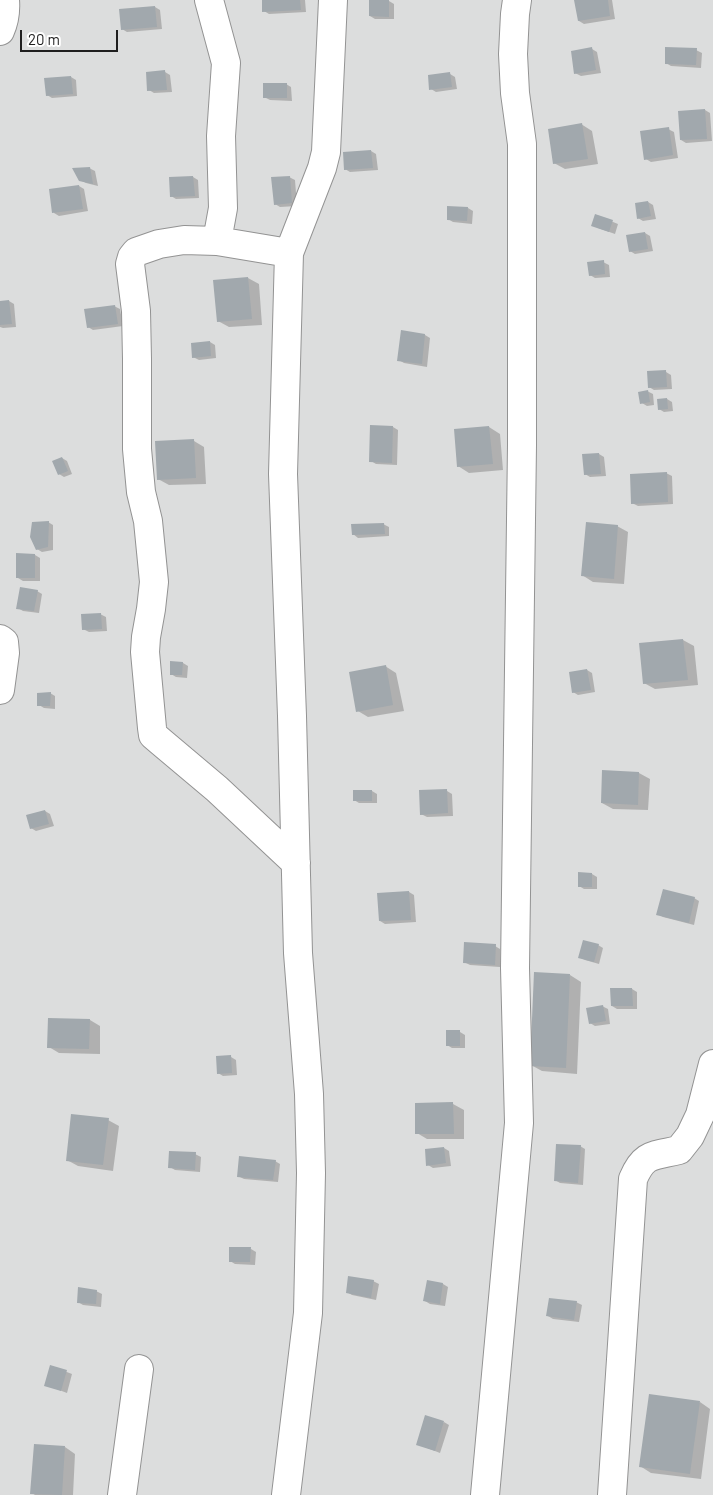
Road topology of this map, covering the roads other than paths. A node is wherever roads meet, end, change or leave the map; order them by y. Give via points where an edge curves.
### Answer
1 (5, 0) edge
2 (209, 0) edge
3 (333, 0) edge
4 (518, 0) edge
5 (0, 31) edge
6 (217, 240) junction
7 (289, 253) junction
8 (0, 639) edge
9 (0, 690) edge
10 (296, 862) junction
11 (713, 1064) edge
12 (138, 1369) dead end
13 (122, 1495) edge
14 (286, 1495) edge
15 (485, 1495) edge
16 (612, 1495) edge

1 - 5 street via 6,12
2 - 6 street via 226,63 221,136 223,208
3 - 7 street via 326,152
4 - 15 street via 513,54 522,144 522,445 515,968 519,1123
6 - 7 street
6 - 10 street via 159,244 136,252 130,264 136,311 137,449 154,582 145,652 152,728 153,735
7 - 10 street via 283,474
8 - 9 street via 4,642 5,653
10 - 14 street via 298,953 309,1094 310,1284
11 - 16 street via 700,1114 690,1136 679,1150 650,1156 639,1165 633,1179
12 - 13 street

